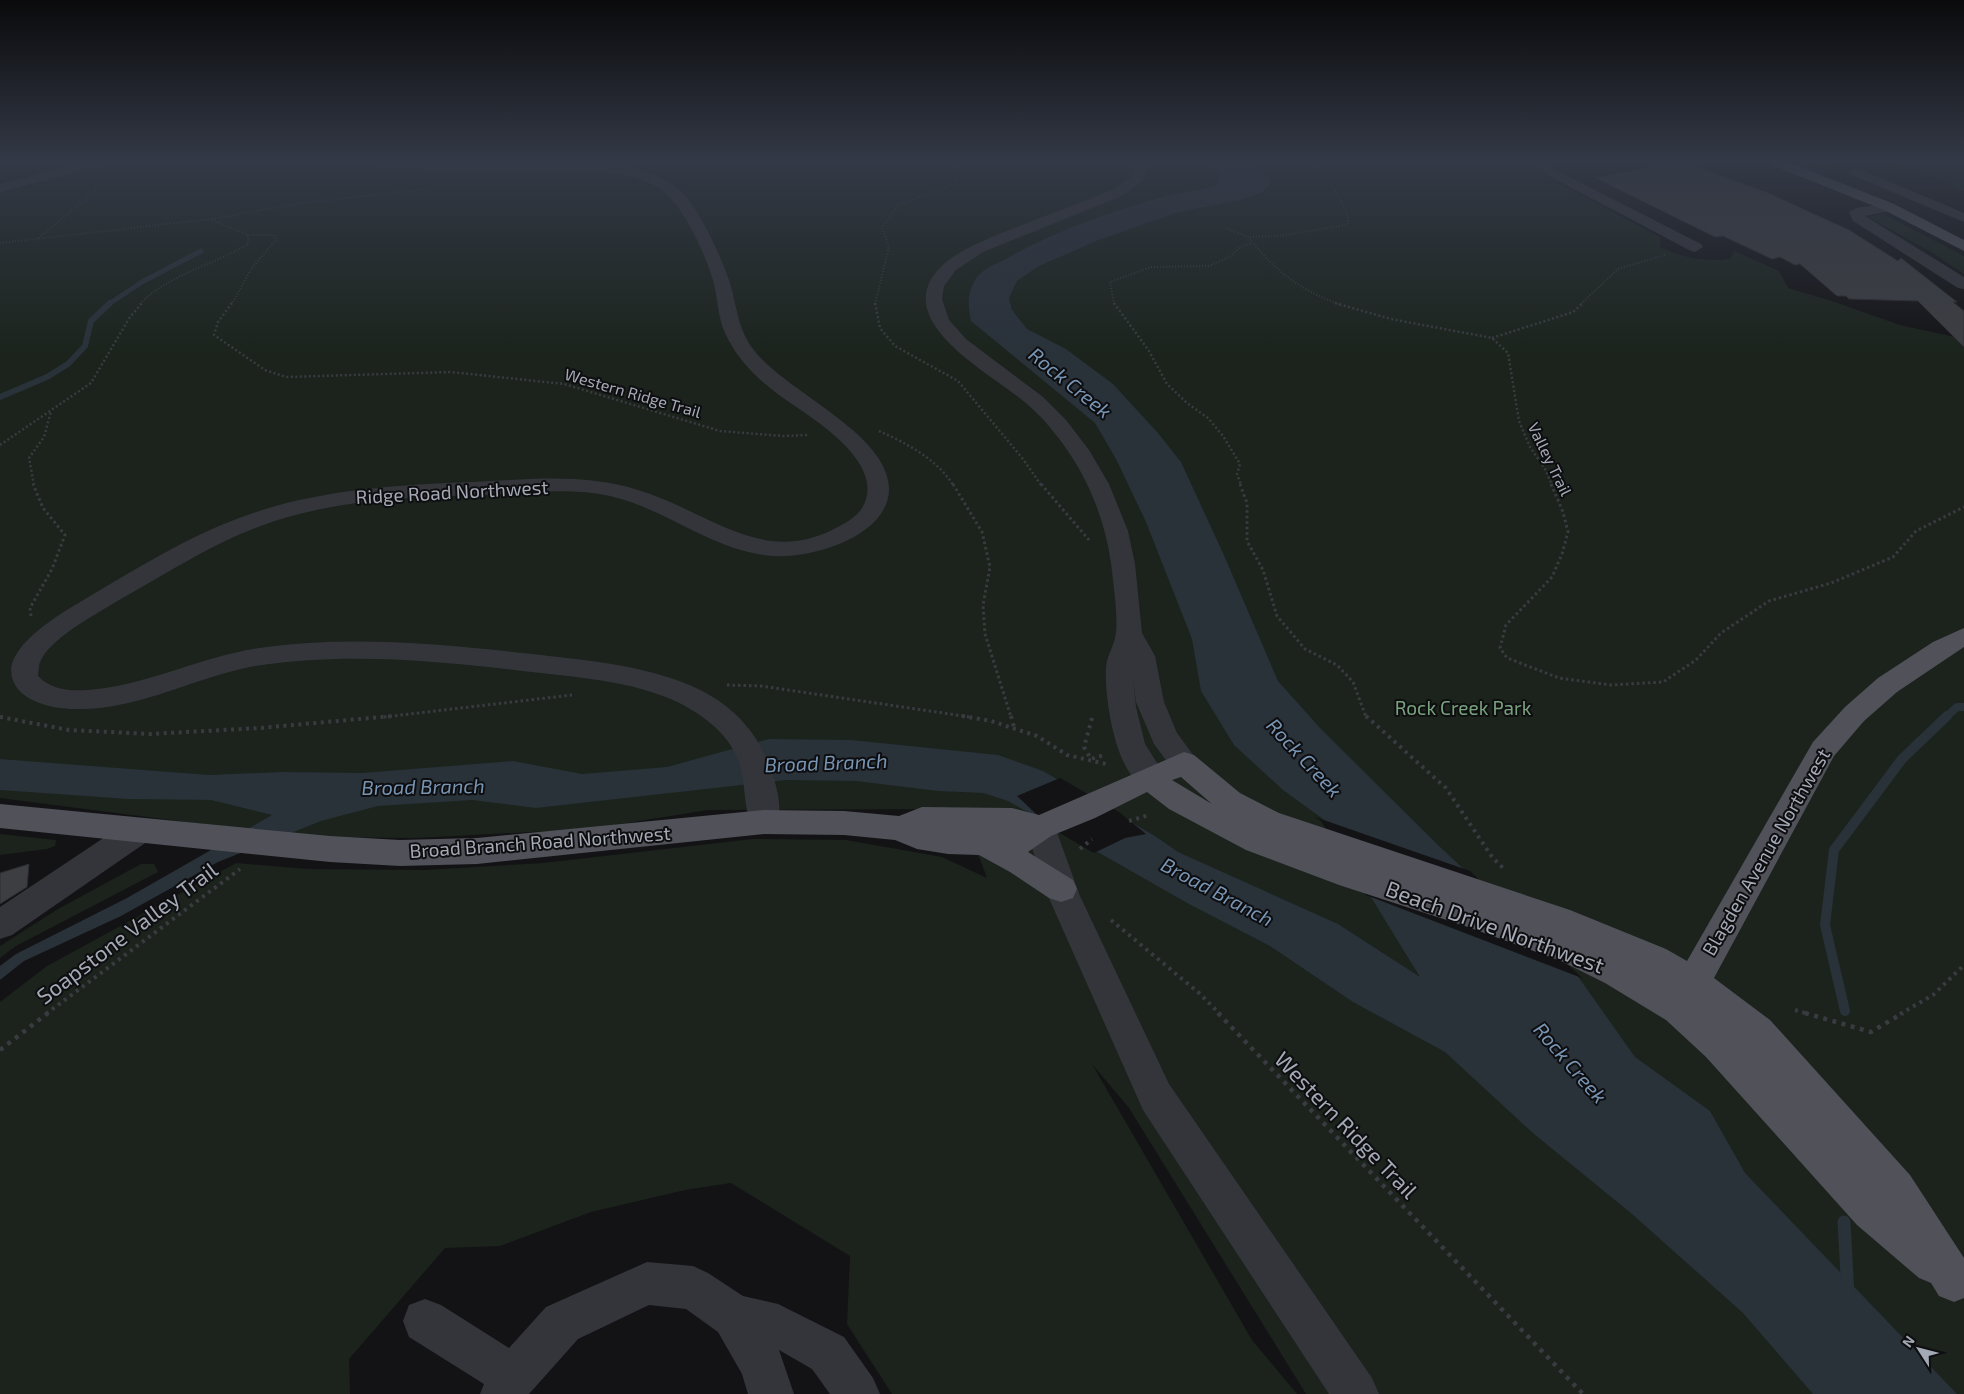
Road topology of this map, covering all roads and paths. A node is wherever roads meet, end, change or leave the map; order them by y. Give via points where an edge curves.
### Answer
1 (52, 227) edge
2 (137, 227) edge
3 (229, 227) edge
4 (695, 227) edge
5 (883, 227) edge
6 (1029, 227) edge
7 (1336, 227) edge
8 (1656, 227) edge
9 (1873, 227) edge
10 (1928, 227) edge
11 (1226, 228) dead end
12 (248, 235) junction
13 (1248, 236) junction
14 (38, 238) junction
15 (0, 243) edge
16 (1252, 244) junction
17 (1964, 246) edge
18 (1694, 247) joint
19 (1964, 284) edge
20 (1492, 338) junction
21 (51, 411) junction
22 (843, 432) junction
23 (0, 445) edge
24 (1964, 507) edge
25 (1094, 547) dead end
26 (1129, 633) junction
27 (1964, 636) edge
28 (48, 637) junction
29 (723, 685) dead end
30 (576, 694) dead end
31 (0, 717) edge
32 (1014, 727) junction
33 (1184, 763) junction
34 (1112, 766) dead end
35 (1151, 776) junction
36 (1152, 815) dead end
37 (0, 816) edge
38 (1130, 821) dead end
39 (764, 822) junction
40 (1044, 826) junction
41 (1253, 826) junction
42 (901, 828) junction
43 (140, 830) junction
44 (983, 843) junction
45 (275, 844) junction
46 (1510, 875) dead end
47 (1061, 888) junction
48 (1106, 915) dead end
49 (0, 925) edge
50 (1964, 965) edge
51 (1686, 996) junction
52 (1795, 1010) dead end
53 (0, 1050) edge
54 (1959, 1286) edge
55 (734, 1316) junction
56 (426, 1321) dead end
57 (509, 1386) edge
58 (771, 1394) edge
59 (857, 1394) edge
60 (1356, 1394) edge
61 (1583, 1394) edge

1 - 14 path
2 - 14 path, Western Ridge Trail
3 - 12 path, Western Ridge Trail
4 - 22 street, Ridge Road Northwest via 724,287 731,325 744,350 778,385
5 - 25 path via 889,247 875,303 880,328 895,346 958,382
6 - 26 street, Beach Drive Northwest via 960,258 938,281 934,299 940,322 951,334 1043,408 1089,467 1107,501 1119,536
7 - 13 path via 1280,236
8 - 18 street
9 - 19 street
10 - 17 main road
11 - 13 path
12 - 21 path via 248,244 235,253 177,278 148,295 129,316 101,370 91,382
12 - 22 path, Western Ridge Trail via 266,234 277,238 251,269 239,294 218,322 214,335 264,370 286,377 451,372 564,384 720,431 783,436
13 - 16 path
14 - 15 path, Western Ridge Trail
16 - 20 path via 1277,271 1325,299 1356,310
16 - 46 path via 1240,247 1231,256 1209,266 1151,267 1110,282 1113,302 1149,351 1168,384 1208,418 1240,464 1237,474 1247,503 1247,541 1263,570 1277,616 1306,649 1337,665 1353,682 1368,719 1446,788 1492,857
18 - 20 path via 1618,269 1573,312
20 - 24 path, Valley Trail via 1508,353 1519,421 1530,447 1545,469 1568,532 1552,577 1506,625 1500,648 1506,658 1523,666 1559,678 1611,685 1663,682 1696,660 1721,633 1769,601 1831,583 1893,557 1916,531
21 - 23 path
21 - 28 path via 44,437 29,458 33,487 40,506 66,534 30,608 33,624
22 - 28 street, Ridge Road Northwest via 859,446 874,469 878,494 875,505 864,519 848,531 821,543 771,549 745,545 648,499 590,486 367,494 279,512 226,532 90,607
22 - 32 path, Western Ridge Trail via 880,431 929,460 949,478 982,532 990,567 983,604 985,634
26 - 33 street, Beach Drive Northwest via 1142,656 1150,702 1164,737
26 - 35 street, Beach Drive Northwest via 1120,659 1124,710 1133,750
27 - 51 main road, Blagden Avenue Northwest via 1913,665 1881,688 1850,716 1823,749
28 - 39 street, Ridge Road Northwest via 25,663 25,678 42,693 61,698 121,695 217,666 269,656 329,651 424,654 608,672 647,679 714,709 745,742 755,763
29 - 32 path via 761,686 909,707
30 - 31 path via 380,718 150,734 69,730
32 - 34 path via 1037,736 1066,755
33 - 35 main road, Broad Branch Road Northwest
33 - 41 main road, Beach Drive Northwest
35 - 40 main road, Broad Branch Road Northwest
35 - 41 main road, Beach Drive Northwest via 1180,801
36 - 38 path
37 - 43 main road, Broad Branch Road Northwest
39 - 42 main road, Broad Branch Road Northwest via 844,823
39 - 45 main road, Broad Branch Road Northwest via 456,852 367,852
40 - 42 main road, Broad Branch Road Northwest via 1012,820 922,819
40 - 44 main road, Broad Branch Road Northwest via 1022,841
40 - 47 street
41 - 51 main road, Beach Drive Northwest via 1350,876 1473,915
41 - 51 main road, Beach Drive Northwest via 1327,843 1558,920 1654,960
42 - 44 main road, Broad Branch Road Northwest via 917,837
43 - 45 main road, Broad Branch Road Northwest
43 - 49 street
44 - 47 main road
45 - 53 path, Soapstone Valley Trail
47 - 60 street via 1156,1098
48 - 61 path, Western Ridge Trail via 1199,993
50 - 52 path via 1933,995 1871,1032
51 - 54 main road, Beach Drive Northwest via 1719,1045 1872,1210
55 - 57 street via 694,1288 648,1283 562,1323
55 - 58 street via 762,1365
55 - 59 street via 778,1326 828,1353
56 - 57 street

